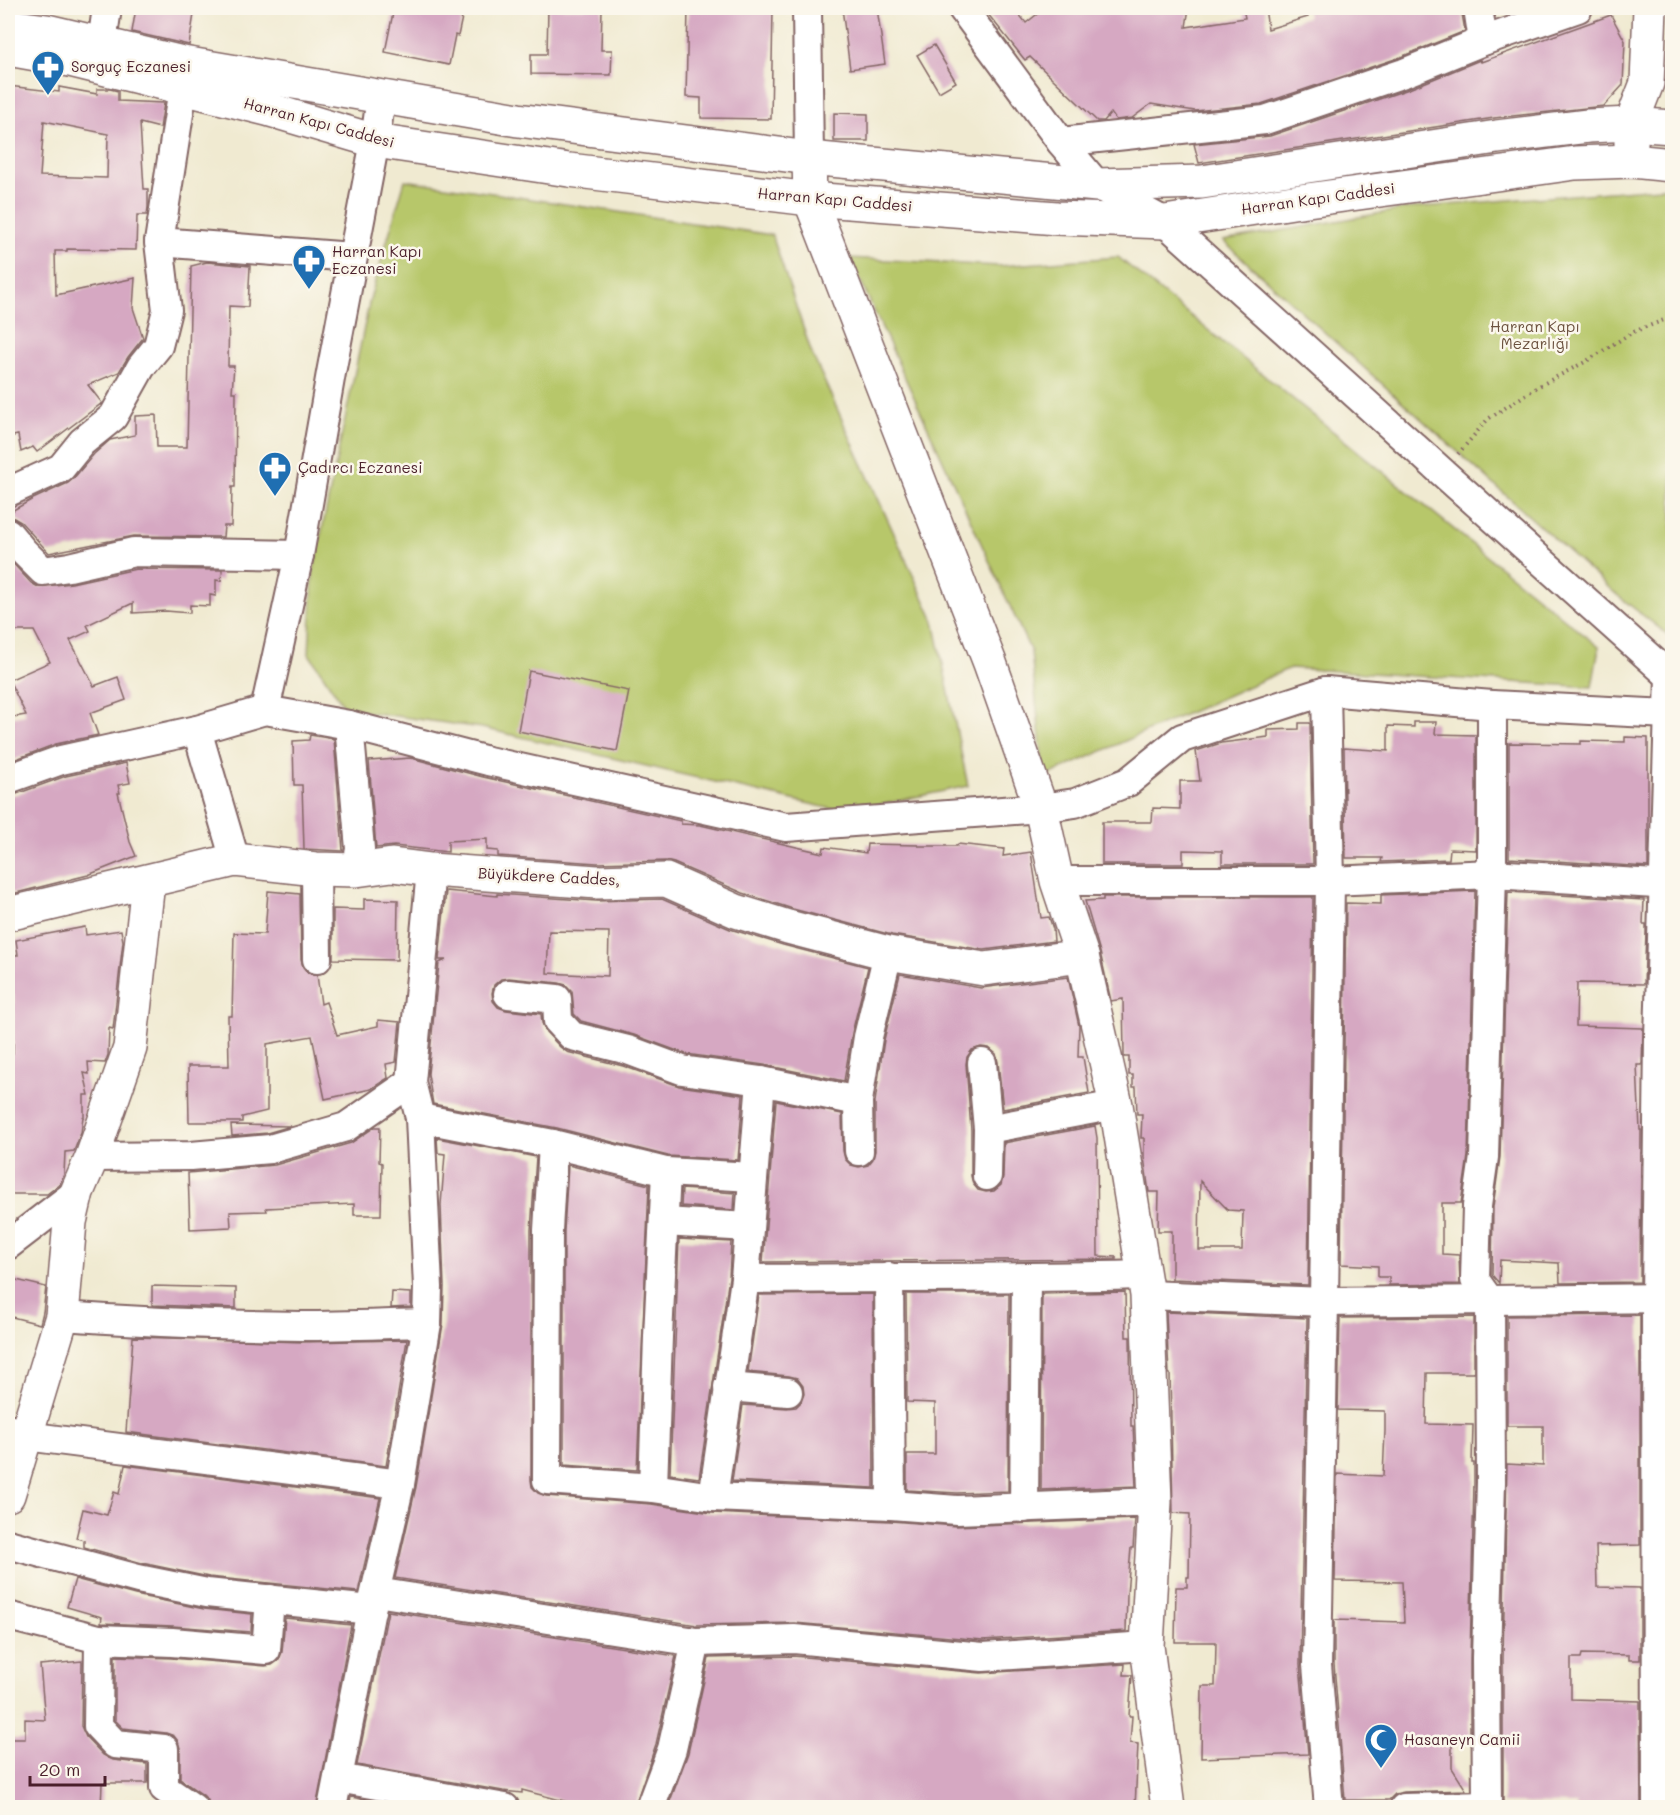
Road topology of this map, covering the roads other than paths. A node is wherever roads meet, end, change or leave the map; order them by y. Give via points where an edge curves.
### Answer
1 (107, 8) edge
2 (807, 8) edge
3 (962, 8) edge
4 (1478, 8) edge
5 (1578, 8) edge
6 (1650, 8) edge
7 (8, 26) edge
8 (1482, 41) junction
9 (102, 44) junction
10 (8, 49) edge
11 (183, 88) junction
12 (381, 96) junction
13 (1631, 124) junction
14 (1672, 127) edge
15 (375, 141) junction
16 (1061, 142) junction
17 (809, 158) junction
18 (1632, 161) junction
19 (1672, 165) edge
20 (1096, 186) junction
21 (810, 199) junction
22 (1166, 222) junction
23 (159, 242) junction
24 (352, 257) junction
25 (8, 492) edge
26 (8, 533) edge
27 (298, 555) junction
28 (1671, 677) edge
29 (1326, 691) junction
30 (1492, 705) junction
31 (265, 710) junction
32 (1668, 714) junction
33 (349, 724) junction
34 (197, 730) junction
35 (8, 779) edge
36 (1041, 808) junction
37 (236, 860) junction
38 (316, 869) junction
39 (356, 870) junction
40 (431, 870) junction
41 (1492, 874) junction
42 (1057, 881) junction
43 (1330, 881) junction
44 (148, 882) junction
45 (1668, 885) edge
46 (8, 914) edge
47 (888, 954) junction
48 (1082, 956) junction
49 (317, 959) dead end
50 (508, 994) dead end
51 (982, 1063) dead end
52 (761, 1081) junction
53 (411, 1082) junction
54 (858, 1101) junction
55 (1116, 1105) junction
56 (420, 1118) junction
57 (988, 1129) junction
58 (553, 1144) junction
59 (859, 1151) dead end
60 (92, 1157) junction
61 (666, 1172) junction
62 (987, 1176) dead end
63 (752, 1177) junction
64 (77, 1192) junction
65 (664, 1222) junction
66 (749, 1227) junction
67 (8, 1245) edge
68 (889, 1277) junction
69 (1026, 1278) junction
70 (745, 1279) junction
71 (1146, 1285) junction
72 (1664, 1298) edge
73 (1490, 1301) junction
74 (1324, 1302) junction
75 (62, 1316) junction
76 (427, 1323) junction
77 (728, 1387) junction
78 (788, 1392) dead end
79 (17, 1433) edge
80 (400, 1484) junction
81 (653, 1488) junction
82 (8, 1495) edge
83 (713, 1497) junction
84 (1155, 1502) junction
85 (891, 1505) junction
86 (1024, 1508) junction
87 (8, 1544) edge
88 (270, 1599) junction
89 (374, 1601) junction
90 (8, 1616) edge
91 (99, 1639) junction
92 (696, 1642) junction
93 (1147, 1646) junction
94 (338, 1778) junction
95 (1672, 1805) edge
96 (1487, 1807) edge
97 (193, 1808) edge
98 (332, 1808) edge
99 (505, 1808) edge
100 (650, 1808) edge
101 (1168, 1808) edge
102 (1329, 1808) edge
103 (1404, 1808) edge
104 (1657, 1808) edge
105 (1663, 1808) edge

1 - 9 street
2 - 17 street
3 - 16 street
4 - 8 street
5 - 8 street
6 - 13 street via 1647,83
7 - 9 street, Harran Kapı Caddesi
8 - 16 street via 1404,73 1265,120
9 - 12 street, Harran Kapı Caddesi via 183,63
10 - 11 street, Harran Kapı Caddesi
11 - 15 street, Harran Kapı Caddesi
11 - 23 street
12 - 15 street
12 - 17 street, Harran Kapı Caddesi via 518,120
13 - 14 street, Harran Kapı Caddesi
13 - 18 street
13 - 20 street, Harran Kapı Caddesi via 1497,137 1202,182
15 - 21 street, Harran Kapı Caddesi via 569,170
15 - 24 street
16 - 20 street
17 - 20 street, Harran Kapı Caddesi
17 - 21 street
18 - 19 street, Harran Kapı Caddesi
18 - 22 street, Harran Kapı Caddesi via 1575,163
20 - 22 street
21 - 22 street, Harran Kapı Caddesi via 1057,218
21 - 36 street via 990,663
22 - 28 street
23 - 24 street
23 - 25 street via 167,310 158,346 141,367 113,417 82,441 61,468
24 - 27 street
26 - 27 street via 43,571 134,552
27 - 31 street
28 - 32 street
29 - 30 street
29 - 36 street via 1182,738 1128,782 1075,803
29 - 43 street
30 - 32 street
30 - 41 street
31 - 33 street
31 - 34 street
32 - 45 street
33 - 36 street via 488,761 786,827
33 - 39 street via 360,849
34 - 35 street via 61,760
34 - 37 street
36 - 42 street
37 - 38 street, Büyükdere Caddes,
37 - 44 street, Büyükdere Caddes,
38 - 39 street, Büyükdere Caddes,
38 - 49 street
39 - 40 street, Büyükdere Caddes, via 392,866
40 - 47 street, Büyükdere Caddes, via 597,882 666,880 736,911
40 - 53 street
41 - 43 street
41 - 45 street
41 - 73 street via 1484,1156 1477,1206 1475,1280
42 - 43 street
42 - 48 street
43 - 74 street
44 - 46 street, Büyükdere Caddes,
44 - 60 street via 130,1048
45 - 72 street via 1659,1037
47 - 48 street, Büyükdere Caddes, via 984,969
47 - 54 street
48 - 55 street
50 - 52 street via 557,999 558,1021 572,1036 628,1050 682,1070
51 - 57 street
52 - 54 street
52 - 63 street
53 - 56 street
53 - 60 street via 346,1127 270,1149 191,1156
54 - 59 street
55 - 57 street
55 - 71 street
56 - 58 street
56 - 76 street
57 - 62 street
58 - 61 street
58 - 81 street via 548,1230 547,1480
60 - 64 street
61 - 63 street
61 - 65 street
63 - 66 street
64 - 67 street
64 - 75 street via 70,1222
65 - 66 street
65 - 81 street
66 - 70 street
68 - 69 street
68 - 70 street
68 - 85 street
69 - 71 street
69 - 86 street
70 - 77 street
71 - 74 street
71 - 84 street
72 - 73 street
72 - 104 street
73 - 74 street
73 - 96 street
74 - 102 street via 1317,1665
75 - 76 street via 224,1325
75 - 79 street
76 - 80 street
77 - 78 street
77 - 83 street
79 - 80 street
79 - 82 street
80 - 89 street
81 - 83 street
83 - 85 street
84 - 86 street
84 - 93 street
85 - 86 street via 957,1510
87 - 88 street via 138,1579 207,1593
88 - 89 street
88 - 91 street via 266,1650
89 - 92 street
89 - 94 street
90 - 91 street
91 - 97 street via 98,1726 116,1744 164,1749 164,1788
92 - 93 street via 794,1640 983,1657
92 - 100 street via 672,1749
93 - 101 street
94 - 98 street
94 - 99 street
95 - 105 street
96 - 103 street

